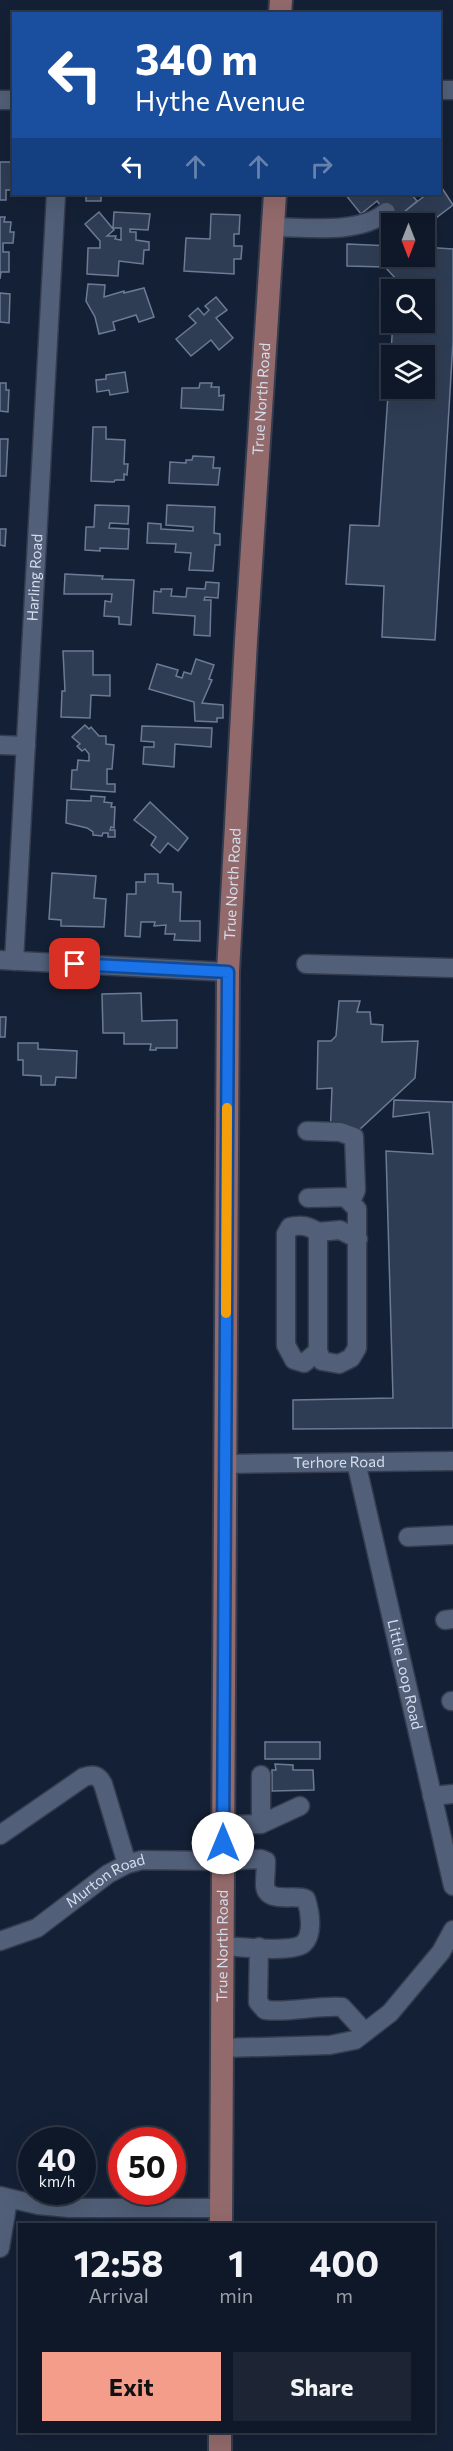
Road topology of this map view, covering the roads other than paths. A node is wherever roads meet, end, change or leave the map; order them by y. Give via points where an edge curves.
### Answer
1 (57, 195) edge
2 (275, 195) edge
3 (386, 212) tunnel mouth
4 (272, 227) junction
5 (0, 744) edge
6 (26, 746) junction
7 (7, 960) edge
8 (306, 964) dead end
9 (453, 968) edge
10 (228, 972) junction
11 (307, 1131) dead end
12 (346, 1197) junction
13 (308, 1198) dead end
14 (318, 1232) junction
15 (358, 1239) junction
16 (318, 1351) junction
17 (453, 1461) edge
18 (356, 1462) junction
19 (225, 1464) junction
20 (453, 1535) edge
21 (408, 1537) dead end
22 (261, 1775) dead end
23 (453, 1794) edge
24 (432, 1796) junction
25 (300, 1806) dead end
26 (261, 1824) junction
27 (224, 1825) junction
28 (0, 1835) edge
29 (223, 1861) junction
30 (127, 1864) junction
31 (453, 1886) edge
32 (453, 1930) edge
33 (0, 1941) edge
34 (223, 1947) junction
35 (259, 1947) junction
36 (365, 2032) junction
37 (223, 2048) junction
38 (4, 2198) edge
39 (221, 2216) edge
40 (0, 2248) edge
41 (220, 2433) edge
42 (220, 2451) edge

1 - 6 street, Harling Road
2 - 4 main road, True North Road
3 - 4 street via 368,223 353,226
4 - 10 main road, True North Road
5 - 6 street
6 - 7 street, Harling Road
7 - 10 street
8 - 9 street
10 - 19 main road, True North Road
11 - 12 street via 340,1132 355,1138 356,1193
12 - 13 street
12 - 15 street via 357,1209
14 - 15 street via 340,1230
14 - 16 street
14 - 16 street via 298,1225 290,1227 286,1234 286,1346 294,1360 304,1363
15 - 16 street via 357,1348 351,1358 339,1364 322,1361
17 - 18 street, Terhore Road
18 - 19 street, Terhore Road
18 - 24 street, Little Loop Road
19 - 27 main road, True North Road
20 - 21 street
22 - 26 street
23 - 24 street
24 - 31 street, Little Loop Road
25 - 26 street
26 - 27 street
27 - 29 main road, True North Road
28 - 30 street via 92,1774 103,1784
29 - 30 street, Murton Road via 153,1860
29 - 34 main road, True North Road
29 - 35 street, Murton Road via 266,1861 267,1893 273,1897 306,1899 310,1931 303,1944 291,1948
30 - 33 street, Murton Road via 37,1928
32 - 36 street via 441,1952 390,2013
34 - 35 street
34 - 37 main road, True North Road
35 - 36 street via 258,2002 265,2010 342,2007
36 - 37 street via 355,2040 330,2045
37 - 39 main road, True North Road
38 - 39 street via 69,2208
38 - 40 street
41 - 42 main road

